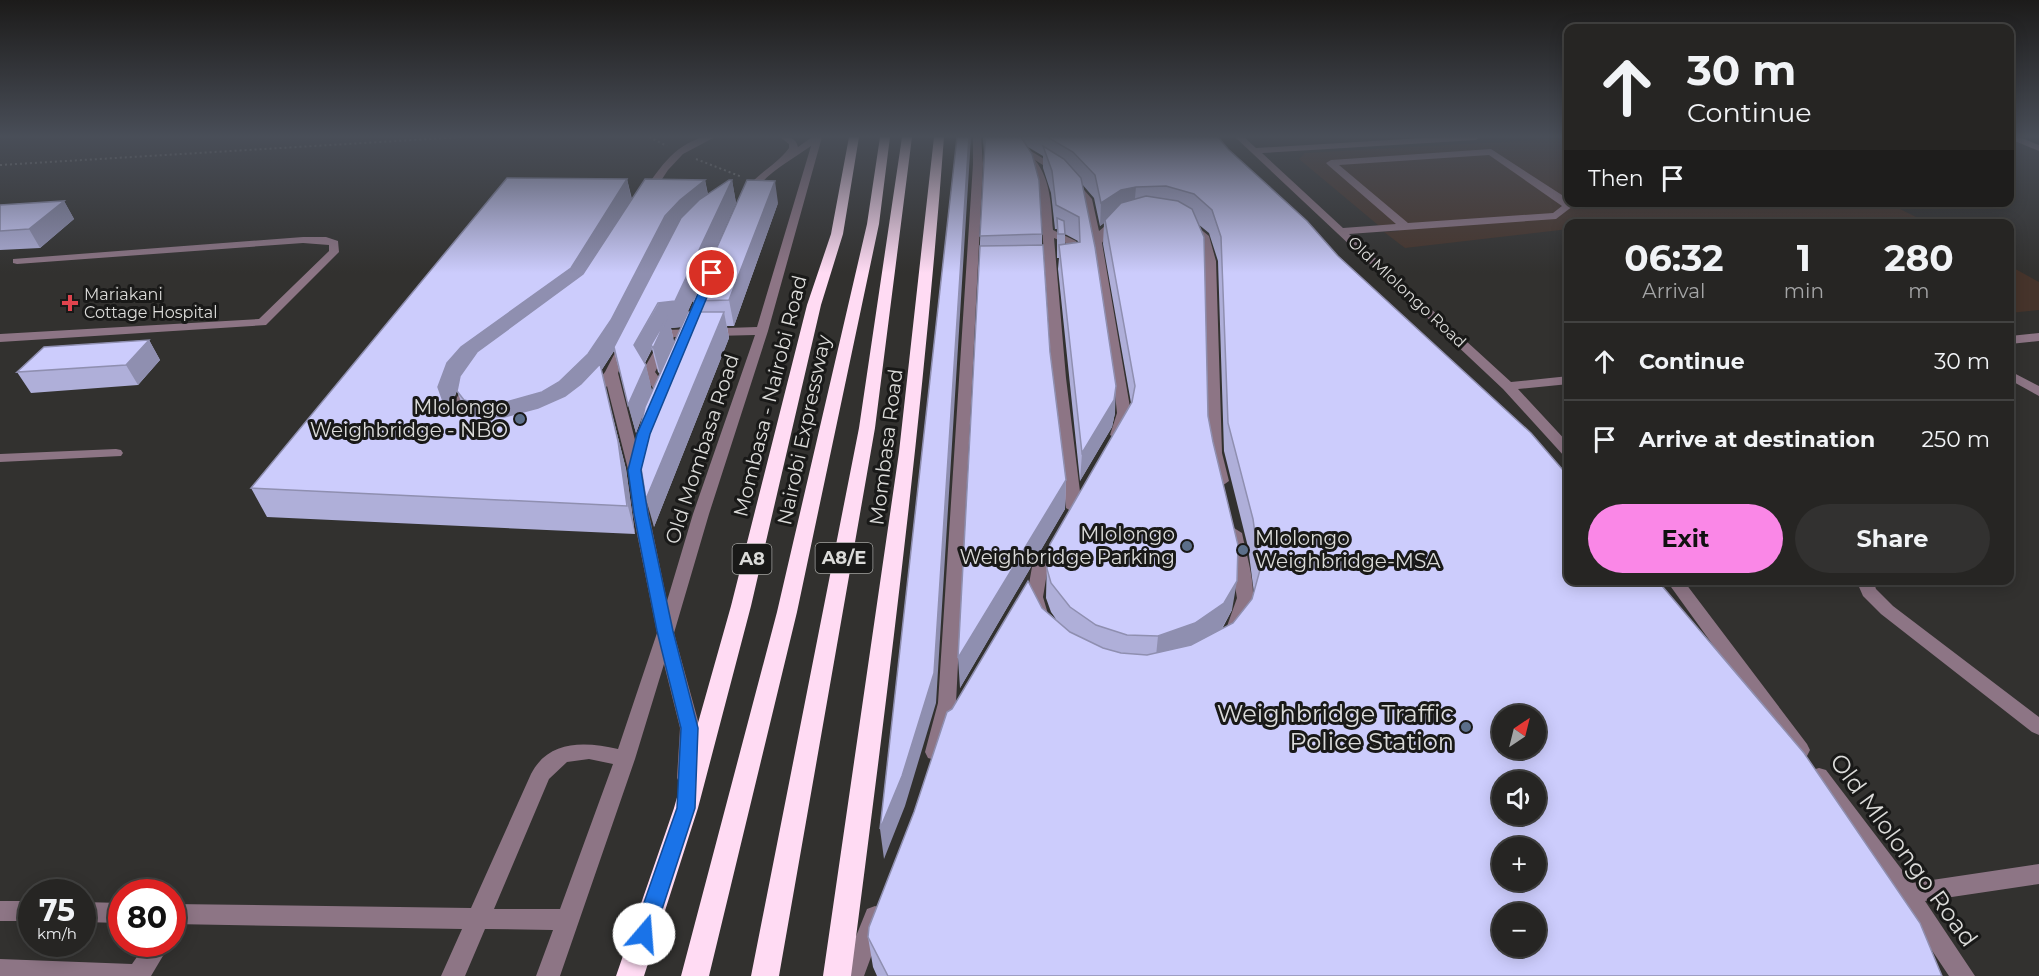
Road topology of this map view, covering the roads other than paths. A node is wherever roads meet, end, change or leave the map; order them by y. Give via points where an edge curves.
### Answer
1 (654, 183) edge
2 (750, 183) edge
3 (754, 183) edge
4 (805, 183) edge
5 (846, 183) edge
6 (879, 183) edge
7 (901, 183) edge
8 (935, 183) edge
9 (978, 183) edge
10 (1042, 183) edge
11 (1073, 183) edge
12 (1288, 183) edge
13 (1354, 183) edge
14 (1537, 183) edge
15 (730, 195) edge
16 (1564, 201) edge
17 (1567, 207) edge
18 (636, 212) edge
19 (737, 216) edge
20 (1134, 216) edge
21 (1181, 220) edge
22 (1406, 227) junction
23 (1340, 231) junction
24 (1048, 232) junction
25 (1096, 243) junction
26 (17, 261) dead end
27 (1045, 264) junction
28 (689, 327) junction
29 (762, 331) junction
30 (632, 332) edge
31 (2039, 337) edge
32 (0, 338) edge
33 (2014, 340) edge
34 (678, 352) edge
35 (670, 372) edge
36 (611, 373) junction
37 (2014, 377) edge
38 (477, 380) edge
39 (1564, 380) edge
40 (1508, 386) junction
41 (2039, 392) edge
42 (586, 404) edge
43 (648, 423) edge
44 (474, 434) edge
45 (1111, 446) edge
46 (1564, 448) edge
47 (116, 453) dead end
48 (0, 458) edge
49 (635, 470) junction
50 (1085, 491) edge
51 (1226, 499) edge
52 (1231, 522) edge
53 (1678, 585) edge
54 (1866, 585) edge
55 (1023, 598) edge
56 (1048, 630) edge
57 (665, 631) junction
58 (1223, 642) edge
59 (961, 707) edge
60 (2039, 727) edge
61 (937, 746) junction
62 (625, 759) junction
63 (930, 767) edge
64 (686, 808) junction
65 (2039, 874) edge
66 (1907, 894) junction
67 (880, 903) edge
68 (0, 911) edge
69 (18, 911) edge
70 (186, 917) edge
71 (478, 919) junction
72 (568, 920) junction
73 (150, 957) edge
74 (0, 970) edge
75 (137, 975) edge
76 (453, 976) edge
77 (548, 976) edge
78 (630, 976) edge
79 (695, 976) edge
80 (765, 976) edge
81 (837, 976) edge
82 (852, 976) edge
83 (1963, 976) edge

1 - 18 street
2 - 15 street
3 - 19 street
4 - 29 street, Old Mombasa Road
5 - 64 highway, Mombasa - Nairobi Road / A8 via 837,234 814,306 741,606
6 - 79 highway, Nairobi Expressway / A8/E via 873,224 787,612
7 - 80 highway, A8/E via 867,428
8 - 81 highway, Mombasa Road via 916,390
9 - 61 street via 977,265 947,703
10 - 24 street
11 - 25 street via 1087,199
12 - 23 street, Old Mlolongo Road
13 - 22 street
14 - 16 street
17 - 22 street via 1556,216
20 - 25 street via 1114,222
21 - 51 street via 1204,236 1210,261 1215,453
22 - 23 street
23 - 40 street, Old Mlolongo Road
24 - 27 street
24 - 27 street via 1071,241 1073,263
25 - 45 street via 1124,413
26 - 32 street via 303,240 334,243 334,252 262,322
27 - 50 street via 1071,513
28 - 29 street
28 - 34 street
28 - 35 street via 670,333 648,372 659,396
29 - 57 street, Old Mombasa Road
30 - 36 street
31 - 33 street
36 - 42 street
36 - 49 street
37 - 41 street
38 - 44 street via 457,408 464,430
39 - 40 street
40 - 46 street, Old Mlolongo Road
43 - 49 street
47 - 48 street
49 - 57 street
52 - 58 street via 1245,598 1238,626
53 - 66 street, Old Mlolongo Road
54 - 60 street via 1887,610
55 - 56 street via 1042,562 1035,597 1041,621
57 - 62 street, Old Mombasa Road
57 - 64 street via 690,728
59 - 61 street
61 - 63 street
62 - 71 street via 577,750 551,762 542,774
62 - 72 street, Old Mombasa Road
64 - 78 highway, Mombasa - Nairobi Road / A8
65 - 66 street
66 - 83 street, Old Mlolongo Road
67 - 82 street
68 - 69 street
70 - 71 street
71 - 72 street
71 - 76 street
72 - 77 street, Old Mombasa Road
73 - 75 street
74 - 75 street

